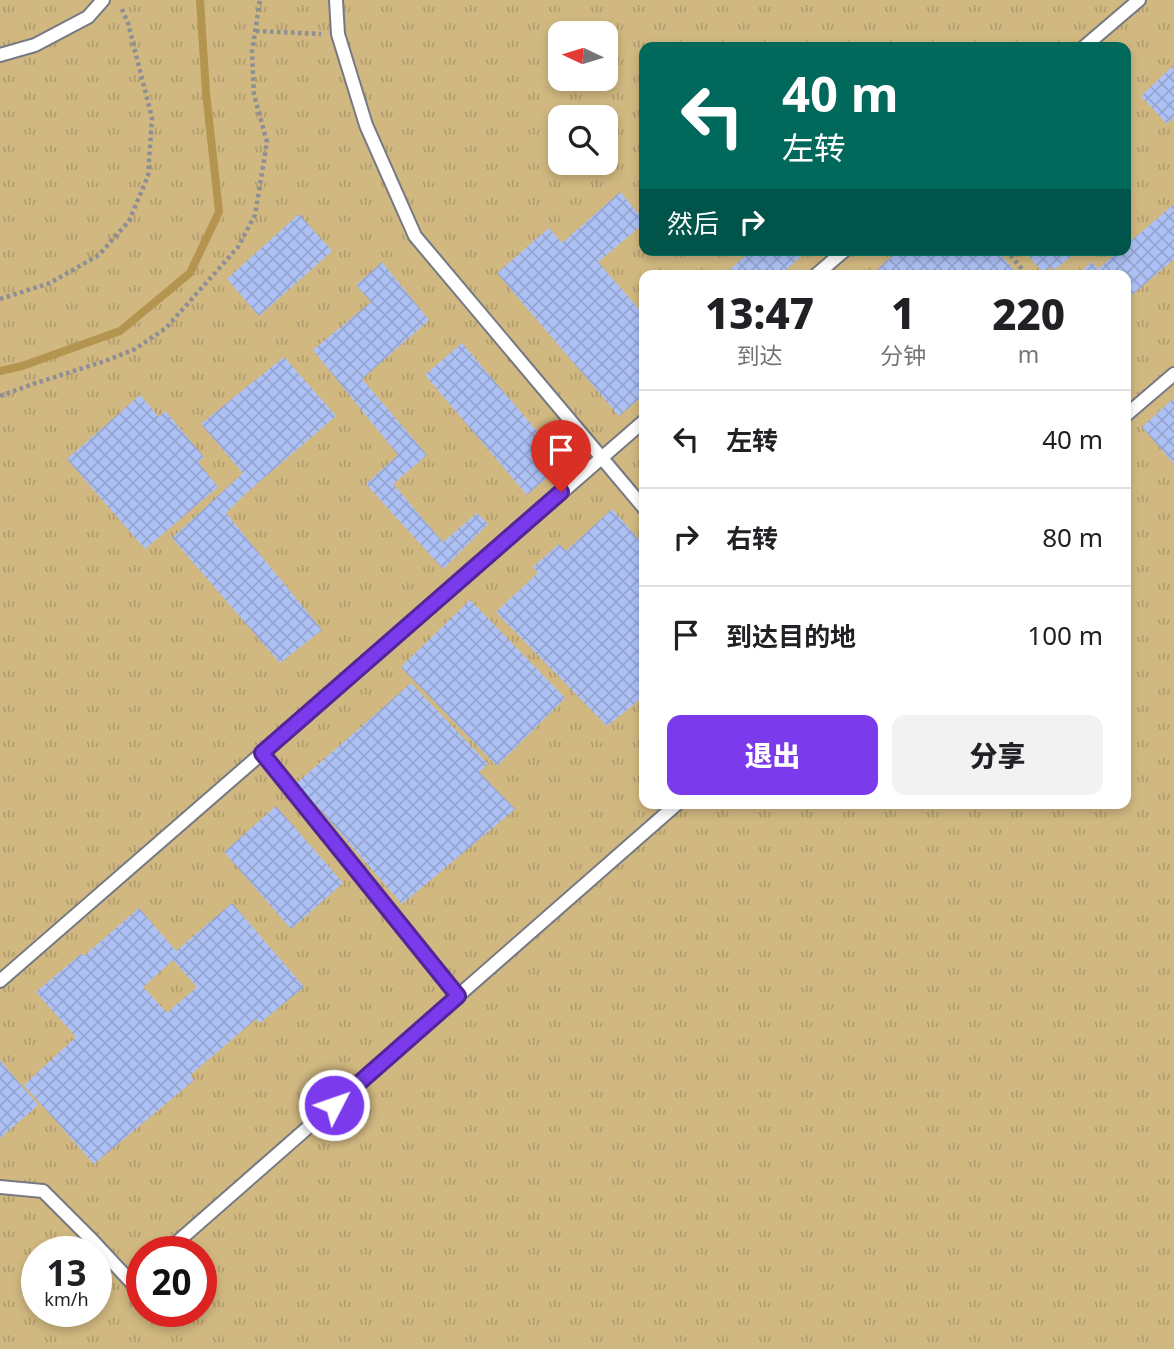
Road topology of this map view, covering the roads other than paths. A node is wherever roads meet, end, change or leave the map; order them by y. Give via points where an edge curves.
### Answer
1 (103, 0) edge
2 (336, 0) edge
3 (1139, 0) edge
4 (1090, 42) edge
5 (0, 55) edge
6 (838, 256) edge
7 (823, 270) edge
8 (1174, 374) edge
9 (1131, 411) edge
10 (639, 425) edge
11 (601, 457) junction
12 (639, 502) edge
13 (262, 753) junction
14 (671, 809) edge
15 (0, 981) edge
16 (458, 996) junction
17 (0, 1187) edge
18 (184, 1236) edge
19 (126, 1277) edge

1 - 5 lane via 88,17 35,44
2 - 11 lane via 338,34 366,125 415,236
3 - 4 lane
6 - 7 lane
8 - 9 lane
10 - 11 lane
11 - 12 lane
11 - 13 lane
13 - 15 lane
13 - 16 lane
14 - 16 lane
16 - 18 lane
17 - 19 lane via 43,1191

